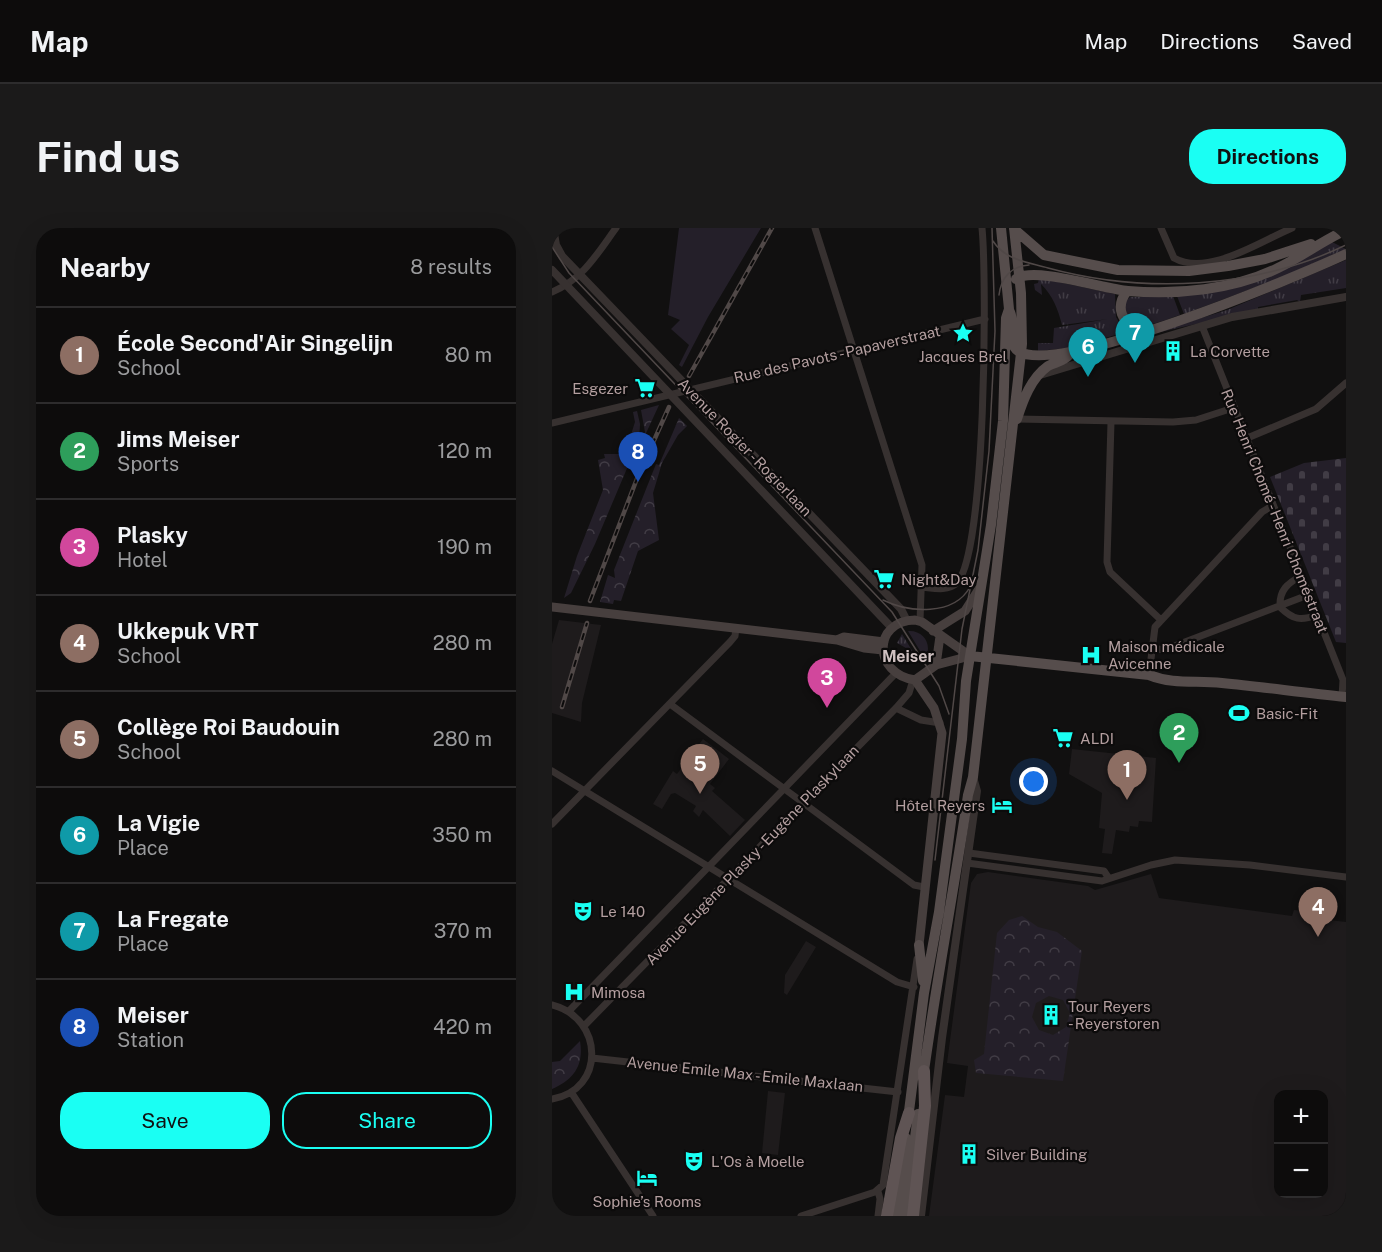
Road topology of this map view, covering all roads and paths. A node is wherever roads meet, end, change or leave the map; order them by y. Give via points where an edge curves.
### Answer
1 (553, 228) edge
2 (616, 228) edge
3 (815, 228) edge
4 (982, 228) edge
5 (1001, 228) edge
6 (1161, 228) edge
7 (1289, 228) edge
8 (1014, 229) edge
9 (1346, 230) edge
10 (1319, 242) junction
11 (1346, 254) edge
12 (552, 270) edge
13 (581, 275) junction
14 (1019, 276) junction
15 (566, 286) junction
16 (1008, 289) junction
17 (1127, 291) junction
18 (552, 292) edge
19 (1346, 297) edge
20 (1009, 309) junction
21 (985, 319) junction
22 (1202, 326) junction
23 (1137, 333) junction
24 (1148, 341) junction
25 (853, 350) junction
26 (1022, 353) junction
27 (1071, 353) junction
28 (1039, 375) junction
29 (1346, 384) edge
30 (689, 390) junction
31 (669, 395) junction
32 (1233, 408) junction
33 (1015, 421) junction
34 (1111, 422) junction
35 (552, 423) edge
36 (1245, 439) junction
37 (1272, 506) junction
38 (1301, 576) junction
39 (922, 587) junction
40 (980, 588) junction
41 (1308, 595) junction
42 (552, 607) edge
43 (1280, 607) junction
44 (1317, 615) junction
45 (1161, 620) junction
46 (907, 621) junction
47 (920, 621) junction
48 (736, 628) junction
49 (892, 628) junction
50 (937, 633) junction
51 (883, 646) junction
52 (1152, 648) junction
53 (970, 656) junction
54 (988, 658) junction
55 (936, 665) junction
56 (895, 674) junction
57 (1149, 675) junction
58 (914, 680) junction
59 (1344, 697) edge
60 (903, 699) junction
61 (670, 704) junction
62 (896, 708) junction
63 (904, 710) junction
64 (936, 723) junction
65 (552, 771) edge
66 (973, 777) junction
67 (784, 789) junction
68 (584, 791) junction
69 (802, 802) junction
70 (552, 824) edge
71 (969, 853) junction
72 (967, 863) junction
73 (707, 867) junction
74 (1108, 877) junction
75 (1346, 877) edge
76 (727, 879) junction
77 (924, 887) junction
78 (919, 945) junction
79 (914, 987) junction
80 (924, 993) junction
81 (552, 1005) edge
82 (569, 1011) junction
83 (584, 1026) junction
84 (592, 1058) junction
85 (924, 1071) junction
86 (571, 1092) junction
87 (898, 1092) junction
88 (552, 1099) edge
89 (909, 1113) junction
90 (880, 1192) junction
91 (653, 1216) edge
92 (801, 1216) edge
93 (878, 1216) edge
94 (887, 1216) edge
95 (896, 1216) edge
96 (905, 1216) edge
97 (913, 1216) edge
98 (921, 1216) edge

1 - 13 street, Avenue Rogier - Rogierlaan via 559,250
2 - 13 street
3 - 25 street
4 - 21 street
5 - 16 main road
6 - 7 street via 1174,258 1191,263 1224,259
8 - 10 main road via 1044,255 1135,271 1228,266
8 - 14 main road
9 - 10 main road
10 - 17 main road via 1276,269 1235,282 1178,292
11 - 23 main road via 1244,298
12 - 15 street, Avenue Rogier - Rogierlaan
13 - 15 street
13 - 30 street, Avenue Rogier - Rogierlaan
14 - 16 main road
14 - 17 main road via 1038,275
14 - 26 main road
15 - 18 street
15 - 31 street, Avenue Rogier - Rogierlaan
16 - 20 main road
17 - 23 main road via 1120,302 1120,313
19 - 22 street
20 - 26 main road via 1013,318 1013,346
20 - 40 main road via 1003,422
21 - 25 street, Rue des Pavots - Papaverstraat
21 - 39 street via 980,469 968,561 950,587
22 - 24 street
22 - 32 street, Rue Henri Chomé - Henri Choméstraat
23 - 24 street
23 - 27 main road
24 - 28 street
25 - 30 street, Rue des Pavots - Papaverstraat
25 - 39 street via 921,565
26 - 27 main road via 1040,357
26 - 33 main road
27 - 28 main road
28 - 33 main road
29 - 36 street via 1316,410
30 - 31 street, Rue des Pavots - Papaverstraat
30 - 46 street, Avenue Rogier - Rogierlaan via 901,609
31 - 35 street, Rue des Pavots - Papaverstraat
31 - 49 street, Avenue Rogier - Rogierlaan
32 - 34 street via 1196,420
32 - 36 street, Rue Henri Chomé - Henri Choméstraat
33 - 34 street
33 - 54 main road
34 - 45 street via 1107,562 1110,572
36 - 37 street, Rue Henri Chomé - Henri Choméstraat
37 - 38 street, Rue Henri Chomé - Henri Choméstraat
37 - 45 street
38 - 41 street, Rue Henri Chomé - Henri Choméstraat
38 - 43 street via 1288,583
39 - 47 street
40 - 50 main road via 965,611
40 - 53 main road
41 - 43 street
41 - 44 street, Rue Henri Chomé - Henri Choméstraat
42 - 48 main road
43 - 44 street via 1303,620
43 - 52 street via 1164,650
44 - 59 street, Rue Henri Chomé - Henri Choméstraat via 1343,680
45 - 52 street via 1155,627
46 - 47 main road
46 - 49 main road
47 - 50 main road
48 - 51 main road via 837,640 864,648
48 - 61 street via 735,636
49 - 51 main road
50 - 53 main road
50 - 55 main road
51 - 56 main road via 885,662
52 - 57 street
53 - 54 main road
53 - 55 main road
53 - 80 main road via 939,912
54 - 57 main road
54 - 66 main road
55 - 58 main road
56 - 58 main road
56 - 67 street, Avenue Eugène Plasky - Eugène Plaskylaan
57 - 59 main road via 1162,673 1203,682
58 - 60 street, Avenue Eugène Plasky - Eugène Plaskylaan
58 - 64 main road via 934,708
60 - 62 street, Avenue Eugène Plasky - Eugène Plaskylaan
60 - 63 street
61 - 67 street
61 - 68 street
62 - 63 street
62 - 69 street, Avenue Eugène Plasky - Eugène Plaskylaan
63 - 64 street
64 - 77 main road via 941,751
65 - 68 street
66 - 71 street via 977,791
66 - 85 main road
67 - 69 street
67 - 73 street, Avenue Eugène Plasky - Eugène Plaskylaan
68 - 70 street
68 - 73 street
69 - 76 street, Avenue Eugène Plasky - Eugène Plaskylaan
69 - 77 street via 914,885
71 - 72 street
71 - 74 street via 1104,872
72 - 74 street via 1102,882
72 - 98 street
73 - 76 street
73 - 82 street, Avenue Eugène Plasky - Eugène Plaskylaan
74 - 75 street via 1163,862 1201,860
76 - 79 street via 897,982
76 - 83 street, Avenue Eugène Plasky - Eugène Plaskylaan
77 - 78 main road
78 - 79 street
78 - 80 main road
79 - 87 street
80 - 89 main road
81 - 82 street
82 - 83 street
83 - 84 street
84 - 86 street via 586,1076
84 - 87 street, Avenue Emile Max - Emile Maxlaan
85 - 96 main road
85 - 97 highway via 925,1106
86 - 88 street
86 - 91 street
87 - 90 street
89 - 94 highway
89 - 95 main road
90 - 92 street
90 - 93 street

